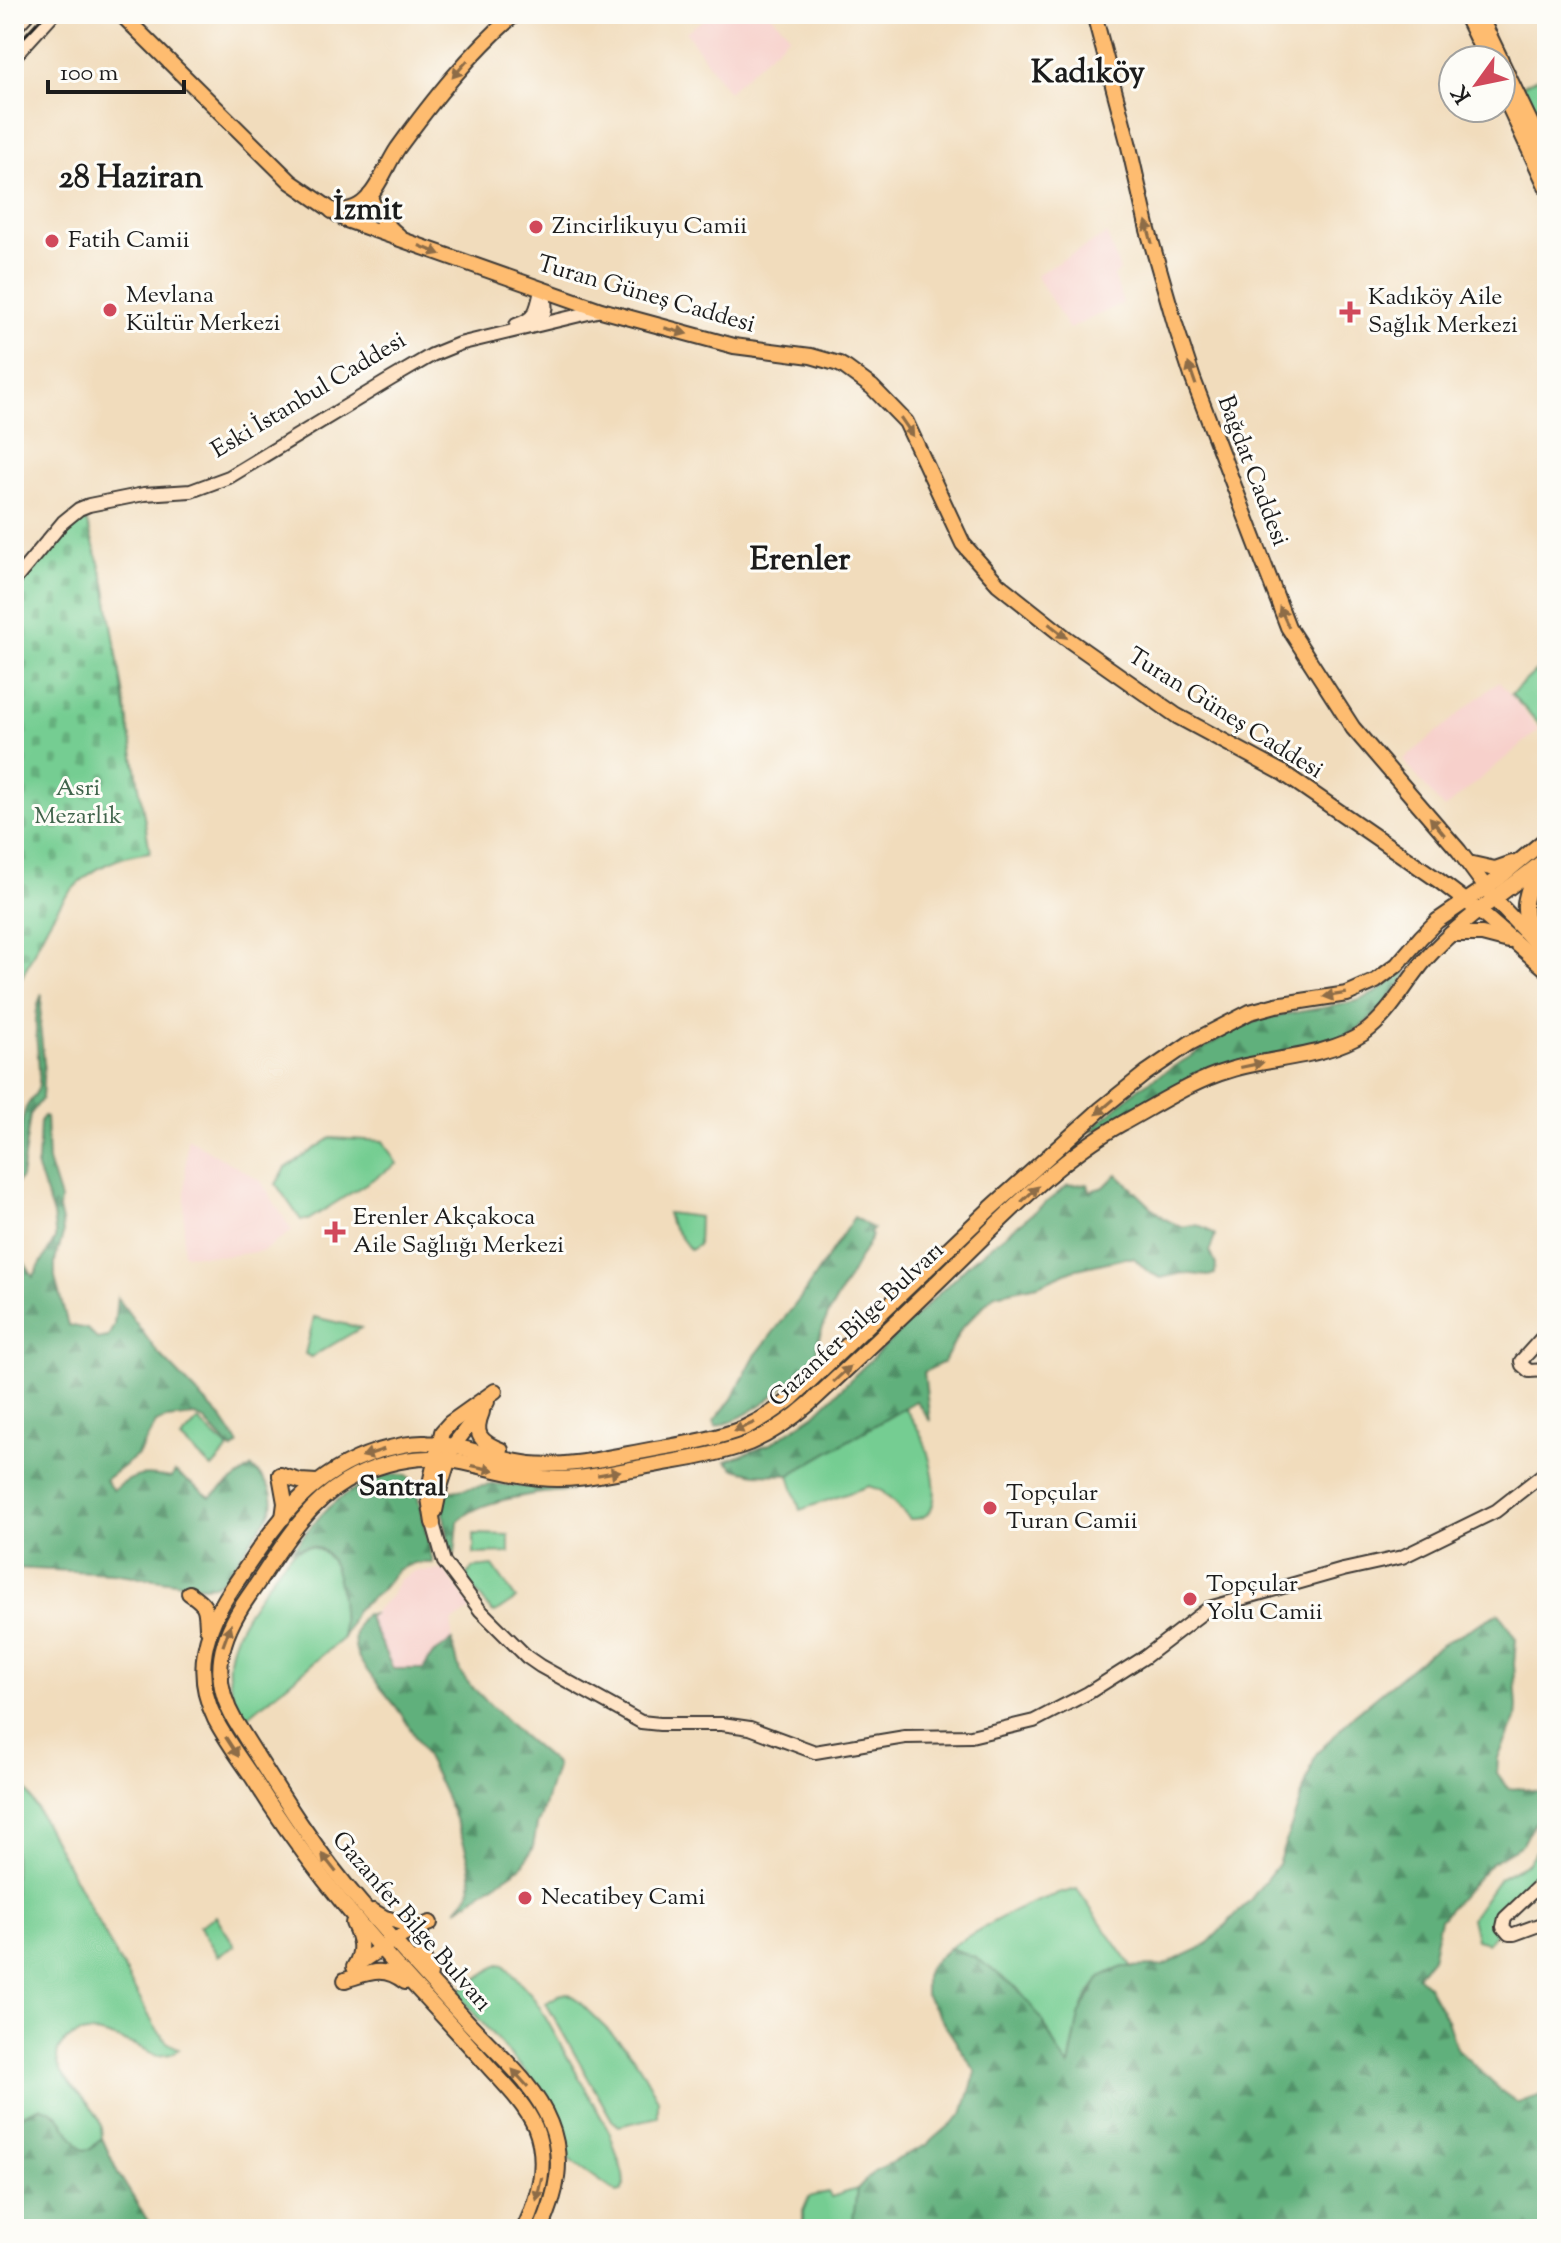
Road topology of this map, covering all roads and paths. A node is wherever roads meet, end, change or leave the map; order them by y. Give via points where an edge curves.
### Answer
1 (28, 14) edge
2 (53, 14) edge
3 (121, 14) edge
4 (515, 14) edge
5 (1094, 14) edge
6 (1465, 14) edge
7 (1479, 14) edge
8 (14, 29) edge
9 (1479, 44) edge
10 (1493, 44) edge
11 (14, 57) edge
12 (1517, 94) edge
13 (1517, 123) edge
14 (1547, 157) edge
15 (1547, 188) edge
16 (370, 195) junction
17 (331, 211) junction
18 (403, 239) junction
19 (541, 290) junction
20 (601, 310) junction
21 (529, 328) junction
22 (14, 574) edge
23 (14, 581) edge
24 (1547, 838) edge
25 (1536, 861) edge
26 (1468, 863) junction
27 (1438, 880) junction
28 (1485, 887) junction
29 (1495, 900) junction
30 (1465, 901) junction
31 (1480, 912) junction
32 (1437, 921) junction
33 (1451, 934) junction
34 (1518, 945) junction
35 (1544, 951) edge
36 (1547, 970) edge
37 (1547, 1332) edge
38 (1547, 1370) edge
39 (488, 1400) junction
40 (457, 1417) junction
41 (408, 1444) junction
42 (444, 1452) junction
43 (399, 1462) junction
44 (559, 1464) junction
45 (1547, 1471) edge
46 (317, 1482) junction
47 (428, 1492) junction
48 (283, 1518) junction
49 (433, 1523) junction
50 (236, 1583) junction
51 (208, 1636) junction
52 (1547, 1878) edge
53 (352, 1904) junction
54 (1547, 1922) edge
55 (420, 1930) junction
56 (397, 1944) junction
57 (384, 1953) junction
58 (359, 1970) junction
59 (435, 1985) junction
60 (436, 2008) junction
61 (524, 2229) edge
62 (541, 2229) edge

1 - 8 main road
2 - 11 main road
3 - 17 main road, Turan Güneş Caddesi via 275,167
4 -> 16 main road via 442,89
26 -> 5 main road, Bağdat Caddesi via 1353,728 1288,627 1193,379 1148,230
6 - 9 main road
7 - 10 main road
12 - 14 main road
13 - 15 main road
16 - 17 main road via 355,208
16 - 18 main road
17 - 18 main road, Turan Güneş Caddesi
18 -> 19 main road, Turan Güneş Caddesi
19 - 20 main road, Turan Güneş Caddesi
19 - 21 main road via 545,312
19 - 22 main road, Eski İstanbul Caddesi via 527,322 454,339 425,352 215,478 109,494 77,506
20 - 21 main road, Eski İstanbul Caddesi
20 -> 27 main road, Turan Güneş Caddesi via 734,346 811,356 846,368 906,422 963,544 998,584 1177,716 1283,773
21 - 23 main road, Eski İstanbul Caddesi via 432,355 210,485 79,509
24 - 25 main road
25 - 26 main road via 1495,869
25 - 28 main road
25 - 29 main road
25 - 35 main road via 1523,908
26 - 28 main road, Bağdat Caddesi
27 - 30 main road, Turan Güneş Caddesi
27 - 32 main road via 1445,903
28 - 29 main road, Bağdat Caddesi
28 - 30 main road, Gazanfer Bilge Bulvarı
29 - 31 main road, Gazanfer Bilge Bulvarı
29 - 35 main road
30 - 31 main road, Turan Güneş Caddesi
30 - 32 main road, Gazanfer Bilge Bulvarı
31 - 33 main road, Gazanfer Bilge Bulvarı
31 - 34 main road
32 -> 44 main road, Gazanfer Bilge Bulvarı via 1397,965 1365,987 1250,1012 1146,1073 767,1416 706,1439
33 - 34 main road via 1495,936
42 -> 33 main road, Gazanfer Bilge Bulvarı via 531,1478 569,1478 703,1456 760,1438 810,1403 1049,1176 1096,1140 1218,1074 1338,1046 1362,1034
34 - 36 main road
37 - 38 main road via 1521,1361 1529,1371
39 - 40 main road via 495,1391
39 - 42 main road
39 - 44 main road via 477,1425 485,1442
40 - 41 main road
40 - 42 main road via 445,1427
41 - 42 main road, Gazanfer Bilge Bulvarı
41 -> 46 main road, Gazanfer Bilge Bulvarı via 350,1462
42 - 43 main road, Gazanfer Bilge Bulvarı
42 - 44 main road, Gazanfer Bilge Bulvarı
42 - 47 main road
42 - 49 main road
43 - 47 main road via 419,1474
53 -> 43 main road, Gazanfer Bilge Bulvarı via 235,1721 223,1693 220,1658 237,1613 308,1514 346,1481
45 - 49 main road via 1496,1511 1402,1557 1209,1608 1134,1664 1034,1721 971,1736 905,1737 815,1752 750,1728 641,1722 540,1666 480,1610 444,1562
46 - 48 main road, Gazanfer Bilge Bulvarı
46 - 48 main road via 280,1475
47 - 49 main road
48 - 50 main road, Gazanfer Bilge Bulvarı
50 - 51 main road, Gazanfer Bilge Bulvarı
50 - 51 main road via 220,1593 189,1593 208,1612
51 -> 53 main road, Gazanfer Bilge Bulvarı via 204,1687 218,1724 287,1831
52 - 54 main road via 1505,1918 1503,1927 1514,1934
53 - 55 main road
53 - 56 main road, Gazanfer Bilge Bulvarı
53 - 57 main road
53 - 58 main road via 361,1944
55 - 56 main road
55 - 59 main road via 422,1955
56 - 57 main road
56 - 59 main road, Gazanfer Bilge Bulvarı
57 - 58 main road
57 - 60 main road
58 - 60 main road via 393,1974
62 -> 59 main road, Gazanfer Bilge Bulvarı via 558,2173 549,2120 524,2082
60 -> 61 main road, Gazanfer Bilge Bulvarı via 511,2091 535,2127 541,2178

